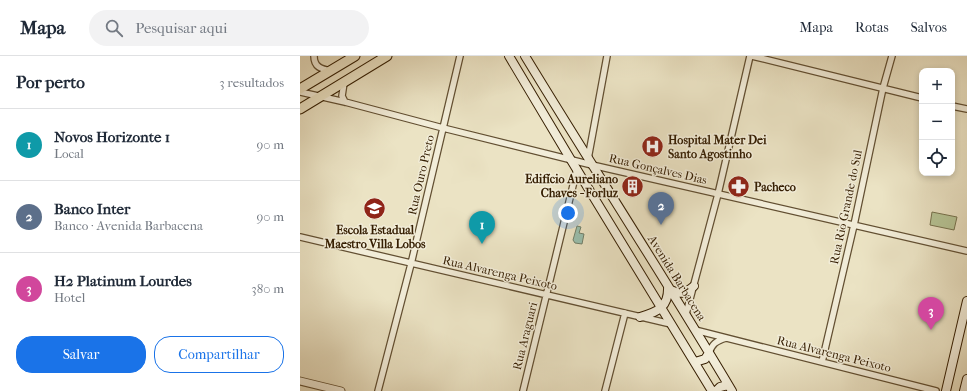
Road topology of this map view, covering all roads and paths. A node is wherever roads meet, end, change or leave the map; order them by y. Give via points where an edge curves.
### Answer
1 (355, 56) edge
2 (387, 56) edge
3 (460, 56) edge
4 (509, 56) edge
5 (525, 56) edge
6 (607, 56) edge
7 (751, 56) edge
8 (892, 56) edge
9 (314, 58) edge
10 (331, 71) junction
11 (344, 83) junction
12 (300, 88) edge
13 (883, 88) junction
14 (300, 92) edge
15 (320, 97) junction
16 (919, 97) edge
17 (345, 102) junction
18 (955, 107) edge
19 (300, 109) edge
20 (967, 109) edge
21 (443, 128) junction
22 (570, 160) junction
23 (590, 162) junction
24 (577, 169) junction
25 (718, 194) junction
26 (854, 225) junction
27 (300, 237) edge
28 (967, 251) edge
29 (411, 264) junction
30 (694, 286) junction
31 (669, 288) junction
32 (546, 295) junction
33 (967, 301) edge
34 (661, 308) junction
35 (625, 313) junction
36 (686, 314) junction
37 (640, 317) junction
38 (671, 324) junction
39 (695, 330) junction
40 (726, 338) junction
41 (709, 354) junction
42 (695, 362) junction
43 (822, 362) junction
44 (967, 380) edge
45 (300, 381) edge
46 (730, 388) edge
47 (340, 391) edge
48 (378, 391) edge
49 (523, 391) edge
50 (605, 391) edge
51 (712, 391) edge
52 (716, 391) edge
53 (936, 391) edge
54 (946, 391) edge
55 (964, 391) edge

1 - 10 main road
2 - 11 main road
3 - 21 street, Rua Ouro Preto
4 - 22 main road
5 - 23 main road, Avenida Barbacena
6 - 23 street
7 - 13 street
7 - 25 street
8 - 13 street, Rua Rio Grande do Sul
9 - 10 street via 319,68
10 - 12 main road
11 - 15 main road
11 - 17 street via 342,96
13 - 16 street
13 - 26 street, Rua Rio Grande do Sul
14 - 15 street, Rua Gonçalves Dias
15 - 17 street, Rua Gonçalves Dias
15 - 19 main road
17 - 21 street, Rua Gonçalves Dias
18 - 20 street
21 - 22 street, Rua Gonçalves Dias
21 - 29 street, Rua Ouro Preto
22 - 23 street, Rua Gonçalves Dias
22 - 24 main road
23 - 24 main road
23 - 25 street, Rua Gonçalves Dias
23 - 31 main road, Avenida Barbacena
24 - 32 street, Rua Araguari
24 - 34 main road
25 - 26 street, Rua Gonçalves Dias
25 - 30 street
26 - 28 street, Rua Gonçalves Dias
26 - 43 street, Rua Rio Grande do Sul
27 - 29 street, Rua Alvarenga Peixoto
29 - 32 street, Rua Alvarenga Peixoto
29 - 48 street, Rua Ouro Preto
30 - 31 main road via 683,294
30 - 36 street
31 - 34 main road via 667,300
31 - 36 main road, Avenida Barbacena
32 - 35 street, Rua Alvarenga Peixoto
32 - 49 street, Rua Araguari
33 - 54 main road
34 - 37 main road
34 - 38 main road
35 - 37 street, Rua Alvarenga Peixoto
35 - 50 street
36 - 39 main road, Avenida Barbacena
37 - 38 street, Rua Alvarenga Peixoto
38 - 42 main road
39 - 40 street, Rua Alvarenga Peixoto
39 - 41 main road, Avenida Barbacena
40 - 41 street via 716,341
40 - 43 street, Rua Alvarenga Peixoto
41 - 42 main road via 705,359
41 - 46 main road, Avenida Barbacena
42 - 51 main road
43 - 53 street, Rua Alvarenga Peixoto
44 - 55 main road
45 - 47 street
46 - 52 main road via 720,387

